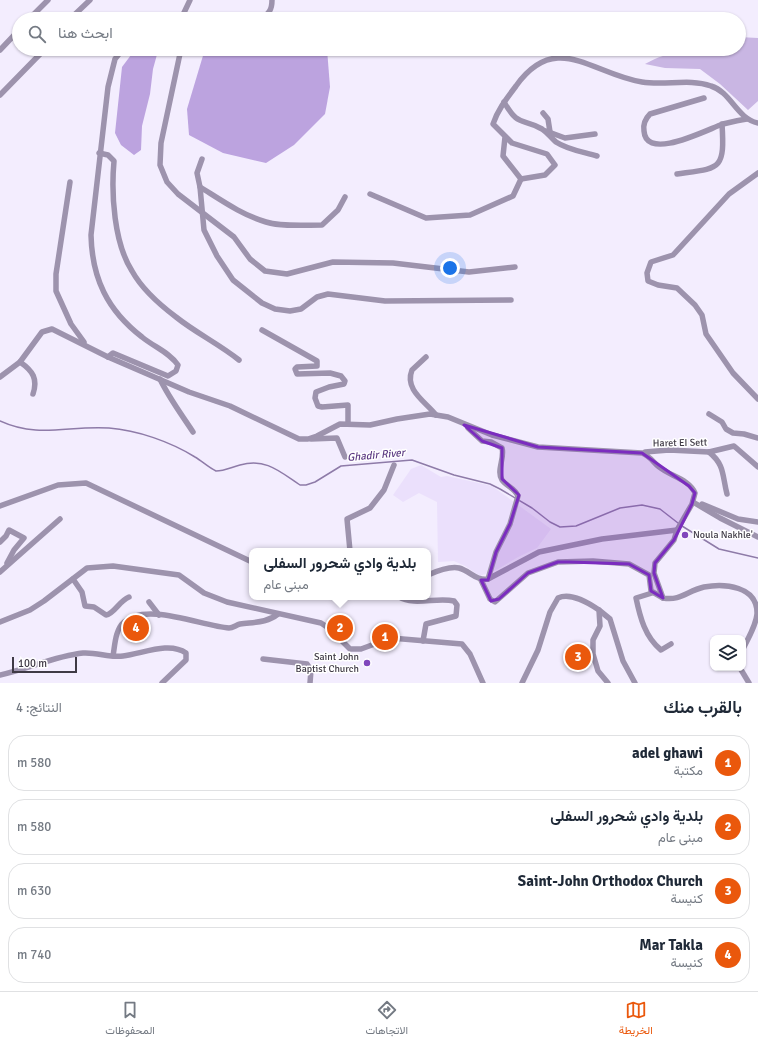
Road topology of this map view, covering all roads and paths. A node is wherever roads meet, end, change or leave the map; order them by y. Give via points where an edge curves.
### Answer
1 (48, 0) edge
2 (90, 0) edge
3 (190, 0) edge
4 (272, 0) edge
5 (36, 12) edge
6 (77, 12) edge
7 (184, 12) edge
8 (269, 12) edge
9 (12, 37) edge
10 (0, 50) edge
11 (38, 56) edge
12 (117, 56) edge
13 (180, 56) edge
14 (0, 95) edge
15 (704, 98) dead end
16 (504, 102) junction
17 (543, 113) dead end
18 (747, 119) junction
19 (758, 123) edge
20 (722, 124) junction
21 (542, 129) junction
22 (550, 132) junction
23 (595, 134) dead end
24 (505, 137) junction
25 (99, 153) junction
26 (597, 156) dead end
27 (202, 159) dead end
28 (758, 173) edge
29 (677, 174) dead end
30 (521, 179) junction
31 (70, 182) dead end
32 (200, 187) junction
33 (370, 194) dead end
34 (345, 196) dead end
35 (202, 212) junction
36 (515, 267) dead end
37 (511, 300) dead end
38 (262, 330) dead end
39 (89, 347) junction
40 (108, 356) junction
41 (426, 357) dead end
42 (239, 360) dead end
43 (20, 362) junction
44 (0, 377) edge
45 (160, 379) junction
46 (33, 394) dead end
47 (758, 399) edge
48 (709, 414) dead end
49 (436, 415) junction
50 (348, 423) junction
51 (464, 425) junction
52 (194, 432) dead end
53 (758, 438) edge
54 (308, 439) junction
55 (642, 452) junction
56 (709, 452) junction
57 (345, 457) dead end
58 (394, 465) dead end
59 (758, 467) edge
60 (726, 494) dead end
61 (695, 502) junction
62 (0, 506) edge
63 (60, 520) dead end
64 (758, 522) edge
65 (677, 530) junction
66 (758, 536) edge
67 (0, 542) edge
68 (350, 548) edge
69 (249, 561) edge
70 (2, 570) edge
71 (431, 574) edge
72 (73, 579) junction
73 (488, 579) junction
74 (481, 580) junction
75 (652, 593) junction
76 (129, 597) dead end
77 (663, 598) junction
78 (431, 599) edge
79 (406, 600) edge
80 (424, 600) edge
81 (149, 602) dead end
82 (599, 610) junction
83 (278, 614) junction
84 (159, 615) junction
85 (0, 622) edge
86 (423, 641) junction
87 (746, 642) edge
88 (671, 644) dead end
89 (113, 656) junction
90 (263, 659) dead end
91 (742, 671) edge
92 (0, 675) edge
93 (162, 683) edge
94 (310, 683) edge
95 (483, 683) edge
96 (522, 683) edge
97 (608, 683) edge
98 (635, 683) edge
99 (749, 683) edge

1 - 5 street
2 - 6 street
3 - 7 street
4 - 8 street
9 - 10 street
11 - 14 street
12 - 25 street via 108,88
13 - 35 street via 161,143 160,165 167,182
15 - 20 street via 650,114 645,121 645,138 652,144 669,143 684,140
16 - 18 street via 520,79 534,66 548,59 563,58 590,64 641,82 697,83 712,86
16 - 21 street via 518,121
16 - 24 street via 497,110 493,124
17 - 22 street via 548,118
18 - 19 street
18 - 20 street
20 - 29 street via 723,155 715,166
21 - 22 street
21 - 26 street via 557,142
22 - 23 street via 564,138
24 - 30 street via 503,156
24 - 30 street via 512,143 547,154 555,165 545,175
25 - 40 street via 91,235 92,258 99,285 110,305 126,324 174,359 178,365 176,371 168,376 113,353
25 - 42 street via 108,155 114,161 112,181 117,227 132,272 150,294 176,317
27 - 32 street via 197,173
28 - 47 street via 729,194 673,255 651,262 647,272 648,281 652,284 677,288 695,304 702,314 706,334 733,373
30 - 33 street via 513,196 470,215 426,218
31 - 39 street via 56,274 56,291 79,338
32 - 34 street via 243,213 268,222 299,226 322,225 338,210
32 - 35 street
35 - 36 street via 234,237 250,259 265,271 276,274 287,274 333,262 393,263 470,272
35 - 37 street via 204,230 232,280 262,303 275,309 301,309 317,297 328,294 385,301
38 - 50 street via 317,361 317,366 297,367 297,374 330,373 344,379 344,384 316,392 315,398 318,406 322,407 348,405
39 - 40 street
39 - 43 street via 58,331 45,330 36,338
40 - 45 street
41 - 49 street via 412,370 411,384 415,393
43 - 44 street
43 - 46 street via 35,377
45 - 52 street via 168,396
45 - 54 street via 230,406 292,437
48 - 53 street via 733,433
49 - 50 street via 370,425
49 - 51 street, Haret EI Sett
50 - 54 street via 340,424
51 - 55 street, Haret EI Sett via 538,447
51 - 73 street via 482,441 491,442 502,448 502,479 518,493 510,524 496,552
54 - 57 street via 337,438
55 - 56 street, Haret EI Sett
55 - 61 street via 649,455 659,467 689,486 694,493
56 - 59 street, Haret EI Sett via 730,446 737,447
56 - 60 street via 717,459 723,470
58 - 68 street via 384,490 370,508 347,520
61 - 64 street via 749,522
61 - 65 street
61 - 66 street via 720,518
62 - 69 street via 58,485 86,483
63 - 70 street
65 - 73 street via 602,539 539,552
65 - 77 street via 674,540 654,566 655,579
67 - 70 street via 10,530 24,538
71 - 74 street via 457,568
72 - 76 street via 82,592 85,606 94,607 106,615 112,612 121,600
72 - 83 street via 87,568 104,566 174,573 183,576 210,595 241,606
72 - 85 street via 30,610
73 - 74 street
74 - 75 street via 490,599 495,602 528,573 558,562 622,563 634,566 649,575
75 - 77 street
75 - 88 street via 636,598 645,630 661,650
77 - 87 street via 675,599 714,585 747,592 756,600 757,616
78 - 86 street via 454,601 457,605 456,616 426,624
79 - 80 street
81 - 84 street
82 - 96 street via 569,597 558,598
82 - 97 street via 600,626 593,640 593,654 598,671
82 - 98 street via 610,619 624,661
83 - 84 street via 266,621 228,628
83 - 86 street via 321,623 350,649 361,649 391,638
84 - 89 street via 138,615 124,622 116,635
86 - 95 street via 462,644 470,654
89 - 92 street via 92,652 73,654
89 - 93 street via 169,649 179,649 186,653 186,660
90 - 94 street via 307,664 311,670
91 - 99 street

